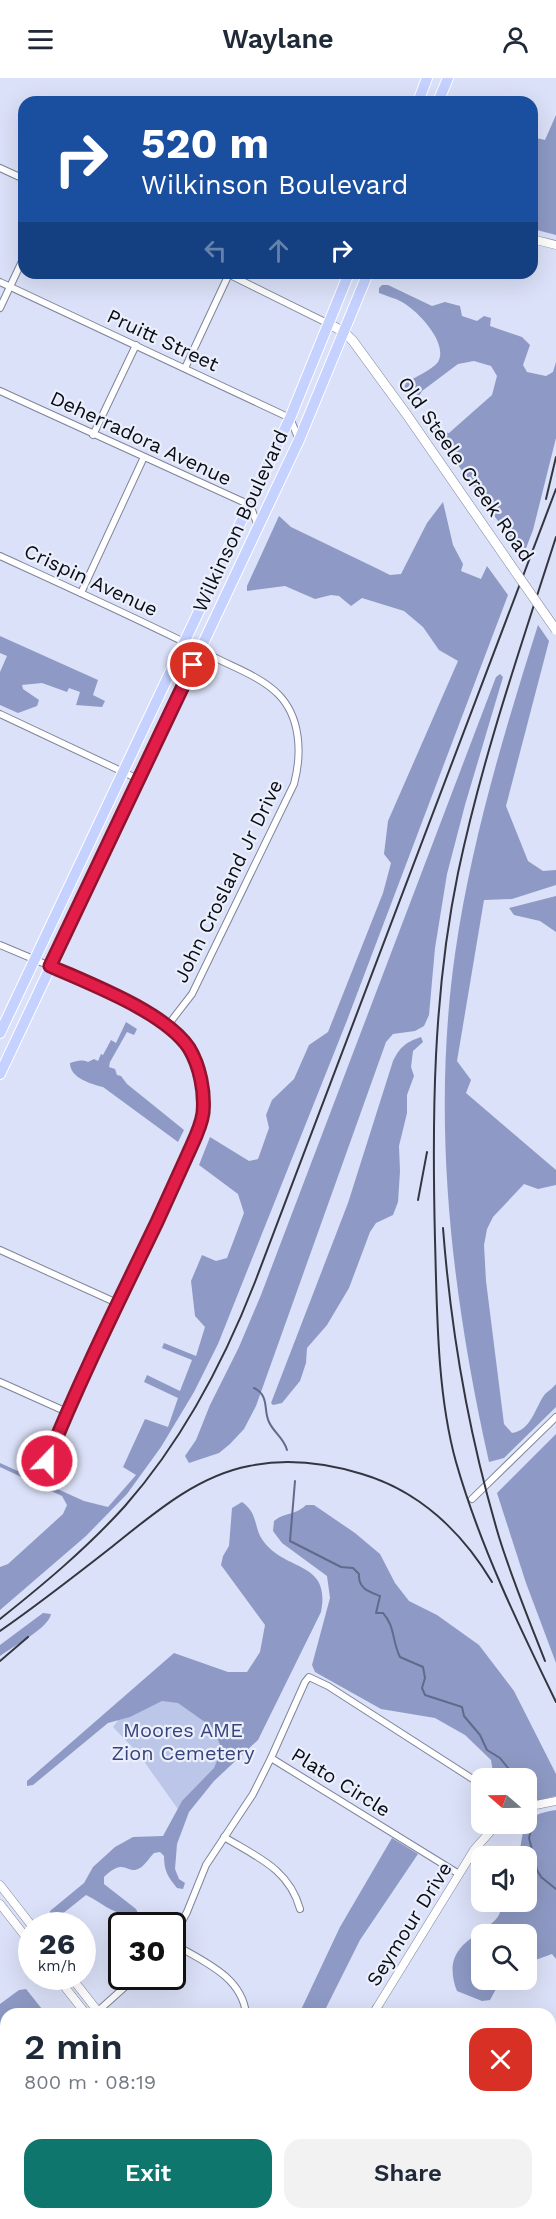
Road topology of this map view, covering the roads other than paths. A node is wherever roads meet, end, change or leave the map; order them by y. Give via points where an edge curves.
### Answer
1 (427, 78) edge
2 (448, 78) edge
3 (420, 96) edge
4 (440, 96) edge
5 (0, 168) edge
6 (18, 176) edge
7 (538, 240) edge
8 (556, 245) edge
9 (18, 269) edge
10 (225, 279) edge
11 (237, 279) edge
12 (347, 279) edge
13 (366, 279) edge
14 (0, 282) edge
15 (10, 286) junction
16 (0, 308) edge
17 (329, 324) junction
18 (344, 332) junction
19 (136, 345) junction
20 (185, 368) junction
21 (0, 391) edge
22 (290, 418) junction
23 (93, 435) junction
24 (299, 440) junction
25 (144, 457) junction
26 (250, 505) junction
27 (258, 525) junction
28 (0, 556) edge
29 (81, 593) junction
30 (556, 630) edge
31 (185, 643) junction
32 (200, 650) junction
33 (0, 714) edge
34 (123, 772) junction
35 (138, 779) junction
36 (0, 945) edge
37 (34, 959) junction
38 (50, 966) junction
39 (168, 1025) junction
40 (0, 1033) edge
41 (0, 1074) edge
42 (0, 1250) edge
43 (117, 1304) junction
44 (0, 1382) edge
45 (67, 1412) junction
46 (556, 1417) edge
47 (47, 1461) dead end
48 (472, 1499) dead end
49 (271, 1758) junction
50 (471, 1778) edge
51 (556, 1801) edge
52 (537, 1805) edge
53 (487, 1834) edge
54 (224, 1837) junction
55 (459, 1874) junction
56 (0, 1885) edge
57 (0, 1904) edge
58 (300, 1909) dead end
59 (21, 1912) edge
60 (186, 1916) edge
61 (18, 1927) edge
62 (186, 1951) edge
63 (67, 1990) edge
64 (81, 1990) edge
65 (123, 1990) edge
66 (81, 2008) edge
67 (95, 2008) edge
68 (104, 2008) edge
69 (245, 2008) edge
70 (376, 2008) edge

1 - 3 main road
2 - 4 main road
5 - 6 street
7 - 8 street
9 - 15 street
10 - 20 street
11 - 17 street
12 - 17 main road, Wilkinson Boulevard
13 - 18 main road, Wilkinson Boulevard
14 - 15 street, Pruitt Street
15 - 16 street
15 - 19 street, Pruitt Street
17 - 18 main road
17 - 22 main road, Wilkinson Boulevard
18 - 24 main road, Wilkinson Boulevard
18 - 30 main road, Old Steele Creek Road, bridge via 408,415
19 - 20 street, Pruitt Street
19 - 23 street
20 - 22 street, Pruitt Street
21 - 23 street, Deherradora Avenue
22 - 24 street
22 - 26 main road, Wilkinson Boulevard
23 - 25 street, Deherradora Avenue
24 - 27 main road, Wilkinson Boulevard
25 - 26 street, Deherradora Avenue
25 - 29 street
26 - 27 street, Deherradora Avenue
26 - 31 main road, Wilkinson Boulevard
27 - 32 main road, Wilkinson Boulevard
28 - 29 street, Crispin Avenue
29 - 31 street, Crispin Avenue
31 - 32 street, Crispin Avenue
31 - 34 main road, Wilkinson Boulevard
32 - 35 main road, Wilkinson Boulevard
32 - 39 street, John Crosland Jr Drive via 265,683 278,694 294,723 298,768 291,791 192,994
33 - 34 street
34 - 35 street
34 - 37 main road, Wilkinson Boulevard
35 - 38 main road, Wilkinson Boulevard
36 - 37 street
37 - 38 street
37 - 40 main road, Wilkinson Boulevard
38 - 39 street
38 - 41 main road, Wilkinson Boulevard
39 - 43 street via 189,1048 196,1064 203,1095 202,1114 175,1183
42 - 43 street
43 - 45 street
44 - 45 street
45 - 47 street
46 - 48 street
49 - 50 street, Plato Circle via 309,1677
49 - 54 street
49 - 55 street, Plato Circle
51 - 52 street
53 - 55 street, Seymour Drive
54 - 58 street via 279,1871 294,1890
54 - 60 street via 206,1865
55 - 70 street, Seymour Drive
56 - 59 street
57 - 61 street
62 - 69 street via 225,1976 242,1996
63 - 66 street
64 - 67 street
65 - 68 street

